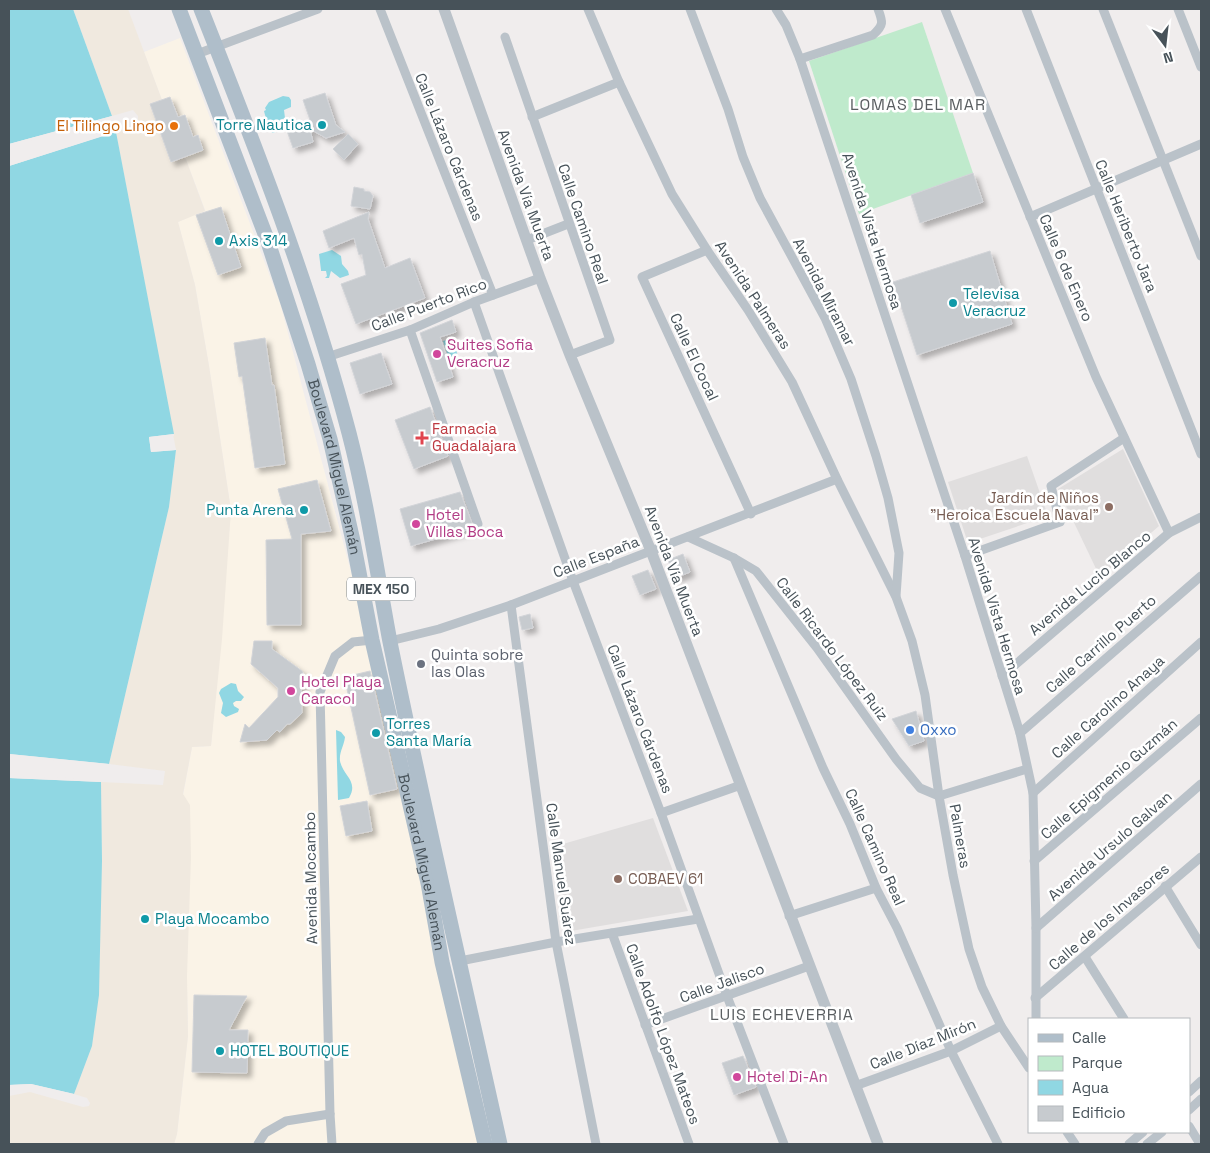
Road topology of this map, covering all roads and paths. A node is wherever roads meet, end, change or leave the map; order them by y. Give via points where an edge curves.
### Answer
1 (179, 9) edge
2 (201, 9) edge
3 (318, 9) edge
4 (380, 9) edge
5 (444, 9) edge
6 (588, 9) edge
7 (690, 9) edge
8 (776, 9) edge
9 (878, 9) edge
10 (945, 9) edge
11 (1026, 9) edge
12 (1102, 9) edge
13 (1178, 9) edge
14 (505, 37) dead end
15 (216, 46) junction
16 (197, 54) junction
17 (800, 59) junction
18 (1201, 66) edge
19 (619, 82) junction
20 (532, 117) junction
21 (1201, 144) edge
22 (1163, 160) junction
23 (1097, 188) junction
24 (1030, 217) junction
25 (568, 224) junction
26 (527, 240) junction
27 (707, 250) junction
28 (1201, 256) edge
29 (540, 278) junction
30 (493, 295) junction
31 (474, 302) junction
32 (410, 330) junction
33 (570, 355) junction
34 (327, 357) junction
35 (1124, 438) junction
36 (1201, 454) edge
37 (837, 480) junction
38 (750, 514) junction
39 (1201, 517) edge
40 (478, 524) dead end
41 (1169, 534) junction
42 (688, 537) junction
43 (651, 551) junction
44 (965, 556) junction
45 (734, 558) junction
46 (1201, 576) edge
47 (574, 581) junction
48 (896, 597) junction
49 (511, 605) junction
50 (372, 640) junction
51 (390, 641) junction
52 (1201, 642) edge
53 (1002, 676) junction
54 (1201, 718) edge
55 (1020, 733) junction
56 (1027, 769) junction
57 (741, 784) junction
58 (1201, 784) edge
59 (1032, 793) junction
60 (939, 796) junction
61 (661, 813) junction
62 (1201, 857) edge
63 (1034, 861) junction
64 (1165, 886) junction
65 (876, 888) junction
66 (789, 916) junction
67 (698, 919) junction
68 (1036, 928) junction
69 (612, 933) junction
70 (556, 942) junction
71 (1201, 945) edge
72 (1085, 957) junction
73 (460, 961) junction
74 (808, 966) junction
75 (727, 996) junction
76 (1035, 998) junction
77 (1036, 1018) edge
78 (1123, 1018) edge
79 (645, 1025) junction
80 (1000, 1026) junction
81 (951, 1051) junction
82 (1028, 1067) edge
83 (1201, 1081) edge
84 (855, 1086) junction
85 (1190, 1091) edge
86 (1201, 1099) edge
87 (1190, 1109) edge
88 (330, 1114) junction
89 (1190, 1128) edge
90 (1068, 1133) edge
91 (1142, 1133) edge
92 (1161, 1133) edge
93 (258, 1144) edge
94 (332, 1144) edge
95 (484, 1144) edge
96 (500, 1144) edge
97 (596, 1144) edge
98 (689, 1144) edge
99 (784, 1144) edge
100 (878, 1144) edge
101 (998, 1144) edge
102 (1075, 1144) edge
103 (1129, 1144) edge
104 (1147, 1144) edge
105 (1200, 1144) edge

1 - 16 main road, Boulevard Miguel Alemán / MEX 150
2 - 15 main road, Boulevard Miguel Alemán / MEX 150
3 - 15 street
4 - 30 street, Calle Lázaro Cárdenas
5 - 26 street, Avenida Vía Muerta
6 - 19 street, Avenida Palmeras
7 - 48 street, Avenida Miramar via 760,198 824,318 851,379 876,456 899,553
8 - 17 street, Avenida Vista Hermosa via 786,24
9 - 17 street via 882,20 880,29 873,34
10 - 24 street, Calle 6 de Enero
11 - 23 street, Calle Heriberto Jara
12 - 22 street
13 - 18 street
14 - 20 street, Calle Camino Real
15 - 16 street
15 - 34 main road, Boulevard Miguel Alemán / MEX 150 via 291,243
16 - 50 main road, Boulevard Miguel Alemán / MEX 150 via 267,239 308,364 330,439
17 - 44 street, Avenida Vista Hermosa
19 - 20 street
19 - 27 street, Avenida Palmeras via 672,194
20 - 25 street, Calle Camino Real
21 - 22 street
22 - 23 street
22 - 28 street
23 - 24 street
23 - 36 street, Calle Heriberto Jara
24 - 35 street, Calle 6 de Enero
25 - 26 street
25 - 33 street, Calle Camino Real via 610,340
26 - 29 street, Avenida Vía Muerta
27 - 37 street, Avenida Palmeras via 792,382
27 - 38 street, Calle El Cocal via 642,277
29 - 30 street, Calle Puerto Rico
29 - 33 street, Avenida Vía Muerta
30 - 31 street, Calle Puerto Rico
31 - 32 street, Calle Puerto Rico
31 - 47 street, Calle Lázaro Cárdenas
32 - 34 street, Calle Puerto Rico
32 - 40 street
33 - 43 street, Avenida Vía Muerta
34 - 51 main road, Boulevard Miguel Alemán / MEX 150 via 372,535
35 - 41 street, Calle 6 de Enero
35 - 44 street via 1051,486 1060,522
37 - 38 street, Calle España
37 - 48 street, Avenida Palmeras
38 - 42 street, Calle España
39 - 41 street, Avenida Lucio Blanco
41 - 53 street, Avenida Lucio Blanco
42 - 43 street, Calle España
42 - 45 street, Calle Ricardo López Ruiz
43 - 47 street, Calle España
43 - 57 street, Avenida Vía Muerta
44 - 53 street, Avenida Vista Hermosa
45 - 60 street, Calle Ricardo López Ruiz via 756,571 920,788
45 - 65 street, Calle Camino Real
46 - 55 street, Calle Carrillo Puerto
47 - 49 street, Calle España
47 - 61 street, Calle Lázaro Cárdenas
48 - 60 street, Palmeras via 912,641 925,695
49 - 51 street, Calle España
49 - 70 street, Calle Manuel Suárez
50 - 88 street, Avenida Mocambo via 353,642 335,656 320,692
50 - 95 main road, Boulevard Miguel Alemán / MEX 150
51 - 73 main road, Boulevard Miguel Alemán / MEX 150
52 - 59 street, Calle Carolino Anaya
53 - 55 street, Avenida Vista Hermosa
54 - 63 street, Calle Epigmenio Guzmán
55 - 56 street, Avenida Vista Hermosa
56 - 59 street, Avenida Vista Hermosa
56 - 60 street
57 - 61 street
57 - 66 street, Avenida Vía Muerta
58 - 68 street, Avenida Ursulo Galvan
59 - 63 street, Avenida Vista Hermosa
60 - 80 street, Palmeras via 969,949
61 - 67 street, Calle Lázaro Cárdenas
62 - 64 street, Calle de los Invasores
63 - 68 street, Avenida Vista Hermosa
64 - 71 street
64 - 72 street, Calle de los Invasores
65 - 66 street
65 - 81 street, Calle Camino Real
66 - 74 street, Avenida Vía Muerta
67 - 69 street
67 - 75 street, Calle Lázaro Cárdenas
68 - 76 street, Avenida Vista Hermosa
69 - 70 street
69 - 79 street, Calle Adolfo López Mateos
70 - 73 street
70 - 97 street, Calle Manuel Suárez
72 - 76 street, Calle de los Invasores
72 - 78 street
73 - 96 main road, Boulevard Miguel Alemán / MEX 150
74 - 75 street, Calle Jalisco
74 - 84 street, Avenida Vía Muerta
75 - 79 street, Calle Jalisco
75 - 99 street, Calle Lázaro Cárdenas
76 - 77 street, Avenida Vista Hermosa
79 - 98 street, Calle Adolfo López Mateos
80 - 81 street, Calle Díaz Mirón
80 - 82 street, Palmeras
81 - 84 street, Calle Díaz Mirón
81 - 101 street, Calle Camino Real
83 - 85 street
84 - 100 street, Avenida Vía Muerta
86 - 87 street
88 - 93 street via 286,1121 265,1133
88 - 94 street, Avenida Mocambo
89 - 105 street
90 - 102 street
91 - 103 street
92 - 104 street

